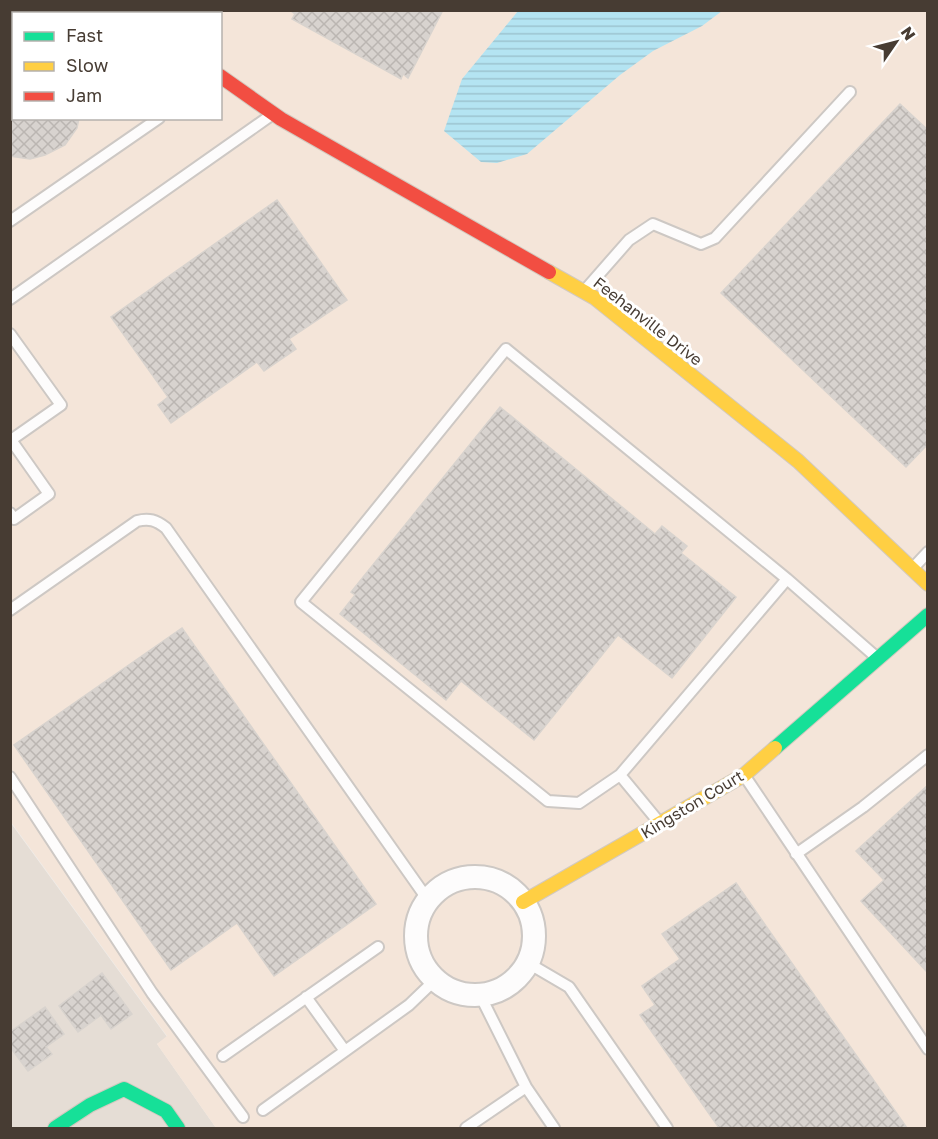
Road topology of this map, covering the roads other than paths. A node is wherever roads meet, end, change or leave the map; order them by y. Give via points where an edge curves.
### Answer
1 (222, 77) edge
2 (850, 92) dead end
3 (273, 114) junction
4 (156, 120) edge
5 (10, 221) edge
6 (583, 291) junction
7 (10, 299) edge
8 (10, 334) edge
9 (10, 513) edge
10 (927, 552) edge
11 (911, 569) junction
12 (787, 579) junction
13 (927, 585) edge
14 (10, 610) edge
15 (927, 615) edge
16 (878, 658) junction
17 (927, 755) edge
18 (620, 775) junction
19 (744, 775) junction
20 (10, 777) edge
21 (660, 824) junction
22 (796, 854) junction
23 (428, 900) junction
24 (523, 902) junction
25 (378, 947) dead end
26 (528, 963) junction
27 (435, 980) junction
28 (480, 995) junction
29 (306, 997) junction
30 (927, 1049) edge
31 (345, 1051) junction
32 (223, 1056) dead end
33 (526, 1087) junction
34 (263, 1110) dead end
35 (243, 1117) dead end
36 (55, 1128) edge
37 (178, 1128) edge
38 (466, 1128) edge
39 (554, 1128) edge
40 (667, 1128) edge

1 - 3 street, Feehanville Drive
2 - 6 lane via 715,238 701,244 653,224 629,240
3 - 6 street, Feehanville Drive
3 - 7 lane
4 - 5 lane
6 - 11 street, Feehanville Drive via 798,461
8 - 9 lane via 61,405 11,440 49,494 14,519
10 - 11 lane
11 - 13 street, Feehanville Drive
12 - 16 lane
12 - 18 lane
12 - 18 lane via 506,349 301,602 548,801 579,803
14 - 23 lane via 137,521 147,518 158,522 166,528
15 - 16 street, Kingston Court
16 - 19 street, Kingston Court
17 - 22 lane
18 - 21 lane
19 - 21 street, Kingston Court
19 - 22 lane
20 - 35 lane via 152,993
21 - 24 street, Kingston Court
22 - 30 lane
23 - 24 street via 441,887 458,879 476,877 494,880
23 - 27 street via 416,933 424,967
24 - 26 street via 534,932
25 - 29 lane
26 - 28 street via 508,985
26 - 40 lane via 569,987
27 - 28 street via 448,989
27 - 31 lane via 409,1005
28 - 33 lane
29 - 31 lane
29 - 32 lane
31 - 34 lane
33 - 38 lane
33 - 39 lane
36 - 37 street via 124,1089 166,1111

